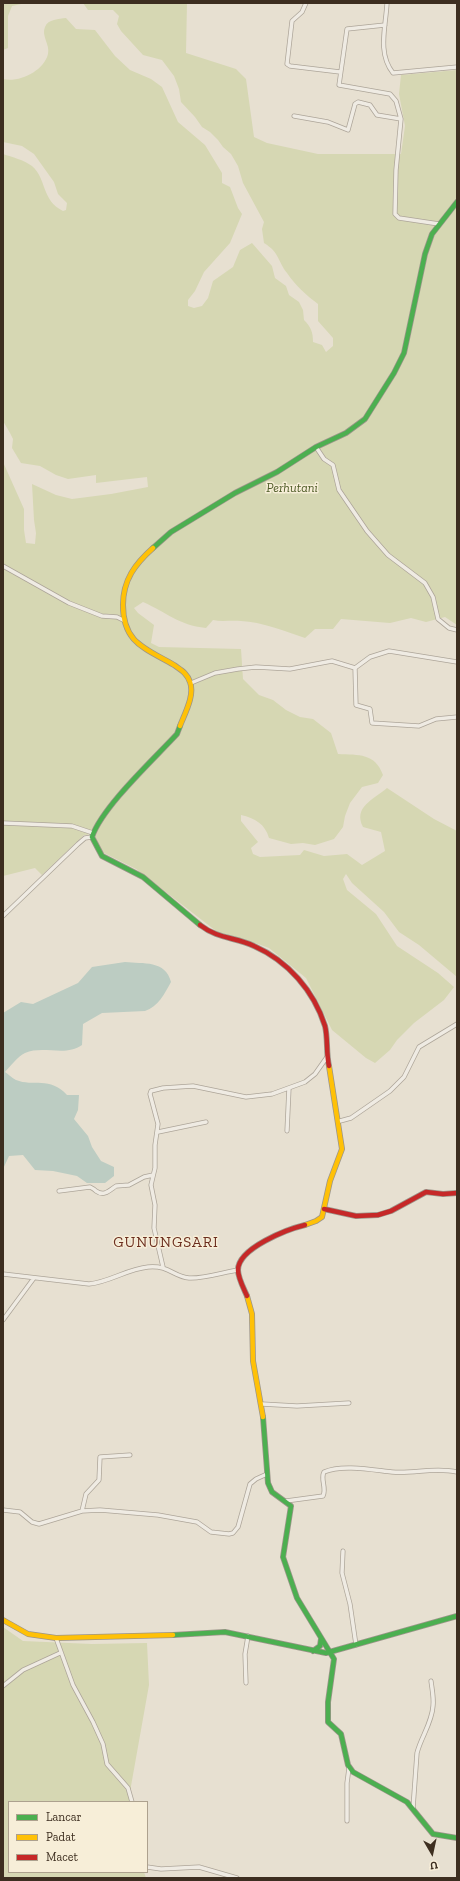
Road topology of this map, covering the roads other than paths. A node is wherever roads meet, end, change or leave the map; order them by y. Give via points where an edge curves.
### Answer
1 (306, 3) edge
2 (387, 3) edge
3 (385, 25) junction
4 (457, 66) edge
5 (340, 72) junction
6 (294, 116) dead end
7 (401, 119) junction
8 (457, 202) edge
9 (438, 224) junction
10 (316, 447) junction
11 (3, 566) edge
12 (123, 620) junction
13 (457, 630) edge
14 (457, 662) edge
15 (355, 668) junction
16 (191, 683) junction
17 (457, 717) edge
18 (3, 822) edge
19 (92, 835) junction
20 (3, 916) edge
21 (457, 1024) edge
22 (327, 1057) junction
23 (289, 1088) junction
24 (340, 1121) junction
25 (206, 1122) dead end
26 (287, 1131) dead end
27 (158, 1132) junction
28 (153, 1175) junction
29 (60, 1191) dead end
30 (457, 1193) edge
31 (324, 1209) junction
32 (163, 1267) junction
33 (238, 1270) junction
34 (3, 1274) edge
35 (34, 1278) junction
36 (3, 1320) edge
37 (349, 1403) dead end
38 (262, 1404) junction
39 (130, 1455) dead end
40 (457, 1472) edge
41 (267, 1474) junction
42 (286, 1501) junction
43 (3, 1510) edge
44 (82, 1511) junction
45 (344, 1550) dead end
46 (457, 1616) edge
47 (3, 1620) edge
48 (248, 1636) junction
49 (320, 1637) junction
50 (56, 1638) junction
51 (356, 1645) junction
52 (313, 1651) junction
53 (60, 1653) junction
54 (330, 1653) junction
55 (431, 1681) dead end
56 (246, 1683) dead end
57 (3, 1686) edge
58 (349, 1768) junction
59 (132, 1801) edge
60 (414, 1808) junction
61 (347, 1821) dead end
62 (457, 1838) edge
63 (148, 1867) edge
64 (237, 1878) edge

1 - 5 street via 302,12 292,21 287,64
2 - 3 street
3 - 4 street via 384,54 393,73
3 - 5 street via 347,29
5 - 7 street via 340,86 392,95
6 - 7 street via 328,122 348,130 355,104 358,102 370,104 377,115
7 - 9 street via 396,170 396,214 399,218
8 - 9 street
9 - 10 street via 428,244 404,353 394,373 363,422
10 - 12 street via 164,536 138,562 126,581 123,593
10 - 13 street via 324,459 333,465 339,490 366,531 388,555 425,584 433,597 438,619 448,628
11 - 12 street via 69,603 102,616
12 - 16 street via 132,640 186,673
14 - 15 street via 389,651 370,657
15 - 16 street via 332,662 290,669 256,667 215,673
15 - 17 street via 356,705 370,709 372,723 420,726 436,719
16 - 19 street via 191,696 177,734 121,794
18 - 19 street via 72,826
19 - 20 street via 78,844
19 - 22 street via 102,856 142,877 208,930 224,938 253,945 298,977 310,992 325,1027
21 - 24 street via 419,1047 404,1077 390,1091 350,1118
22 - 23 street via 305,1082
22 - 24 street
23 - 26 street
23 - 27 street via 252,1097 193,1086 152,1090 150,1094
24 - 31 street via 342,1147
25 - 27 street
27 - 28 street
28 - 29 street via 130,1185 116,1186 104,1193 90,1187
28 - 32 street via 151,1185 155,1206 154,1228
30 - 31 street via 426,1192 391,1211 378,1215 356,1216
31 - 33 street via 323,1216 317,1221 257,1245 240,1260
32 - 33 street via 189,1278
32 - 35 street via 136,1269 89,1284
33 - 38 street via 250,1305 253,1361
34 - 35 street
35 - 36 street
37 - 38 street via 297,1406
38 - 41 street
39 - 44 street via 100,1457 99,1480 86,1494
40 - 42 street via 436,1469 392,1472 369,1468 330,1470 322,1475 325,1492 323,1496
41 - 42 street via 270,1489
41 - 44 street via 250,1484 238,1527 229,1534 211,1532 197,1522 158,1515
42 - 49 street via 292,1510 283,1557 294,1591
43 - 44 street via 20,1512 32,1522 39,1524
45 - 51 street via 342,1573
46 - 51 street
47 - 50 street via 28,1634
48 - 50 street via 216,1632
48 - 52 street
48 - 56 street
49 - 52 street via 321,1645
49 - 54 street
50 - 53 street
51 - 54 street
52 - 54 street
53 - 57 street via 23,1670
53 - 59 street via 103,1744 109,1767 128,1788
54 - 58 street via 334,1663 328,1702 328,1722 341,1734
55 - 60 street via 434,1707 417,1753
58 - 60 street
58 - 61 street
60 - 62 street via 432,1834
63 - 64 street via 199,1867

